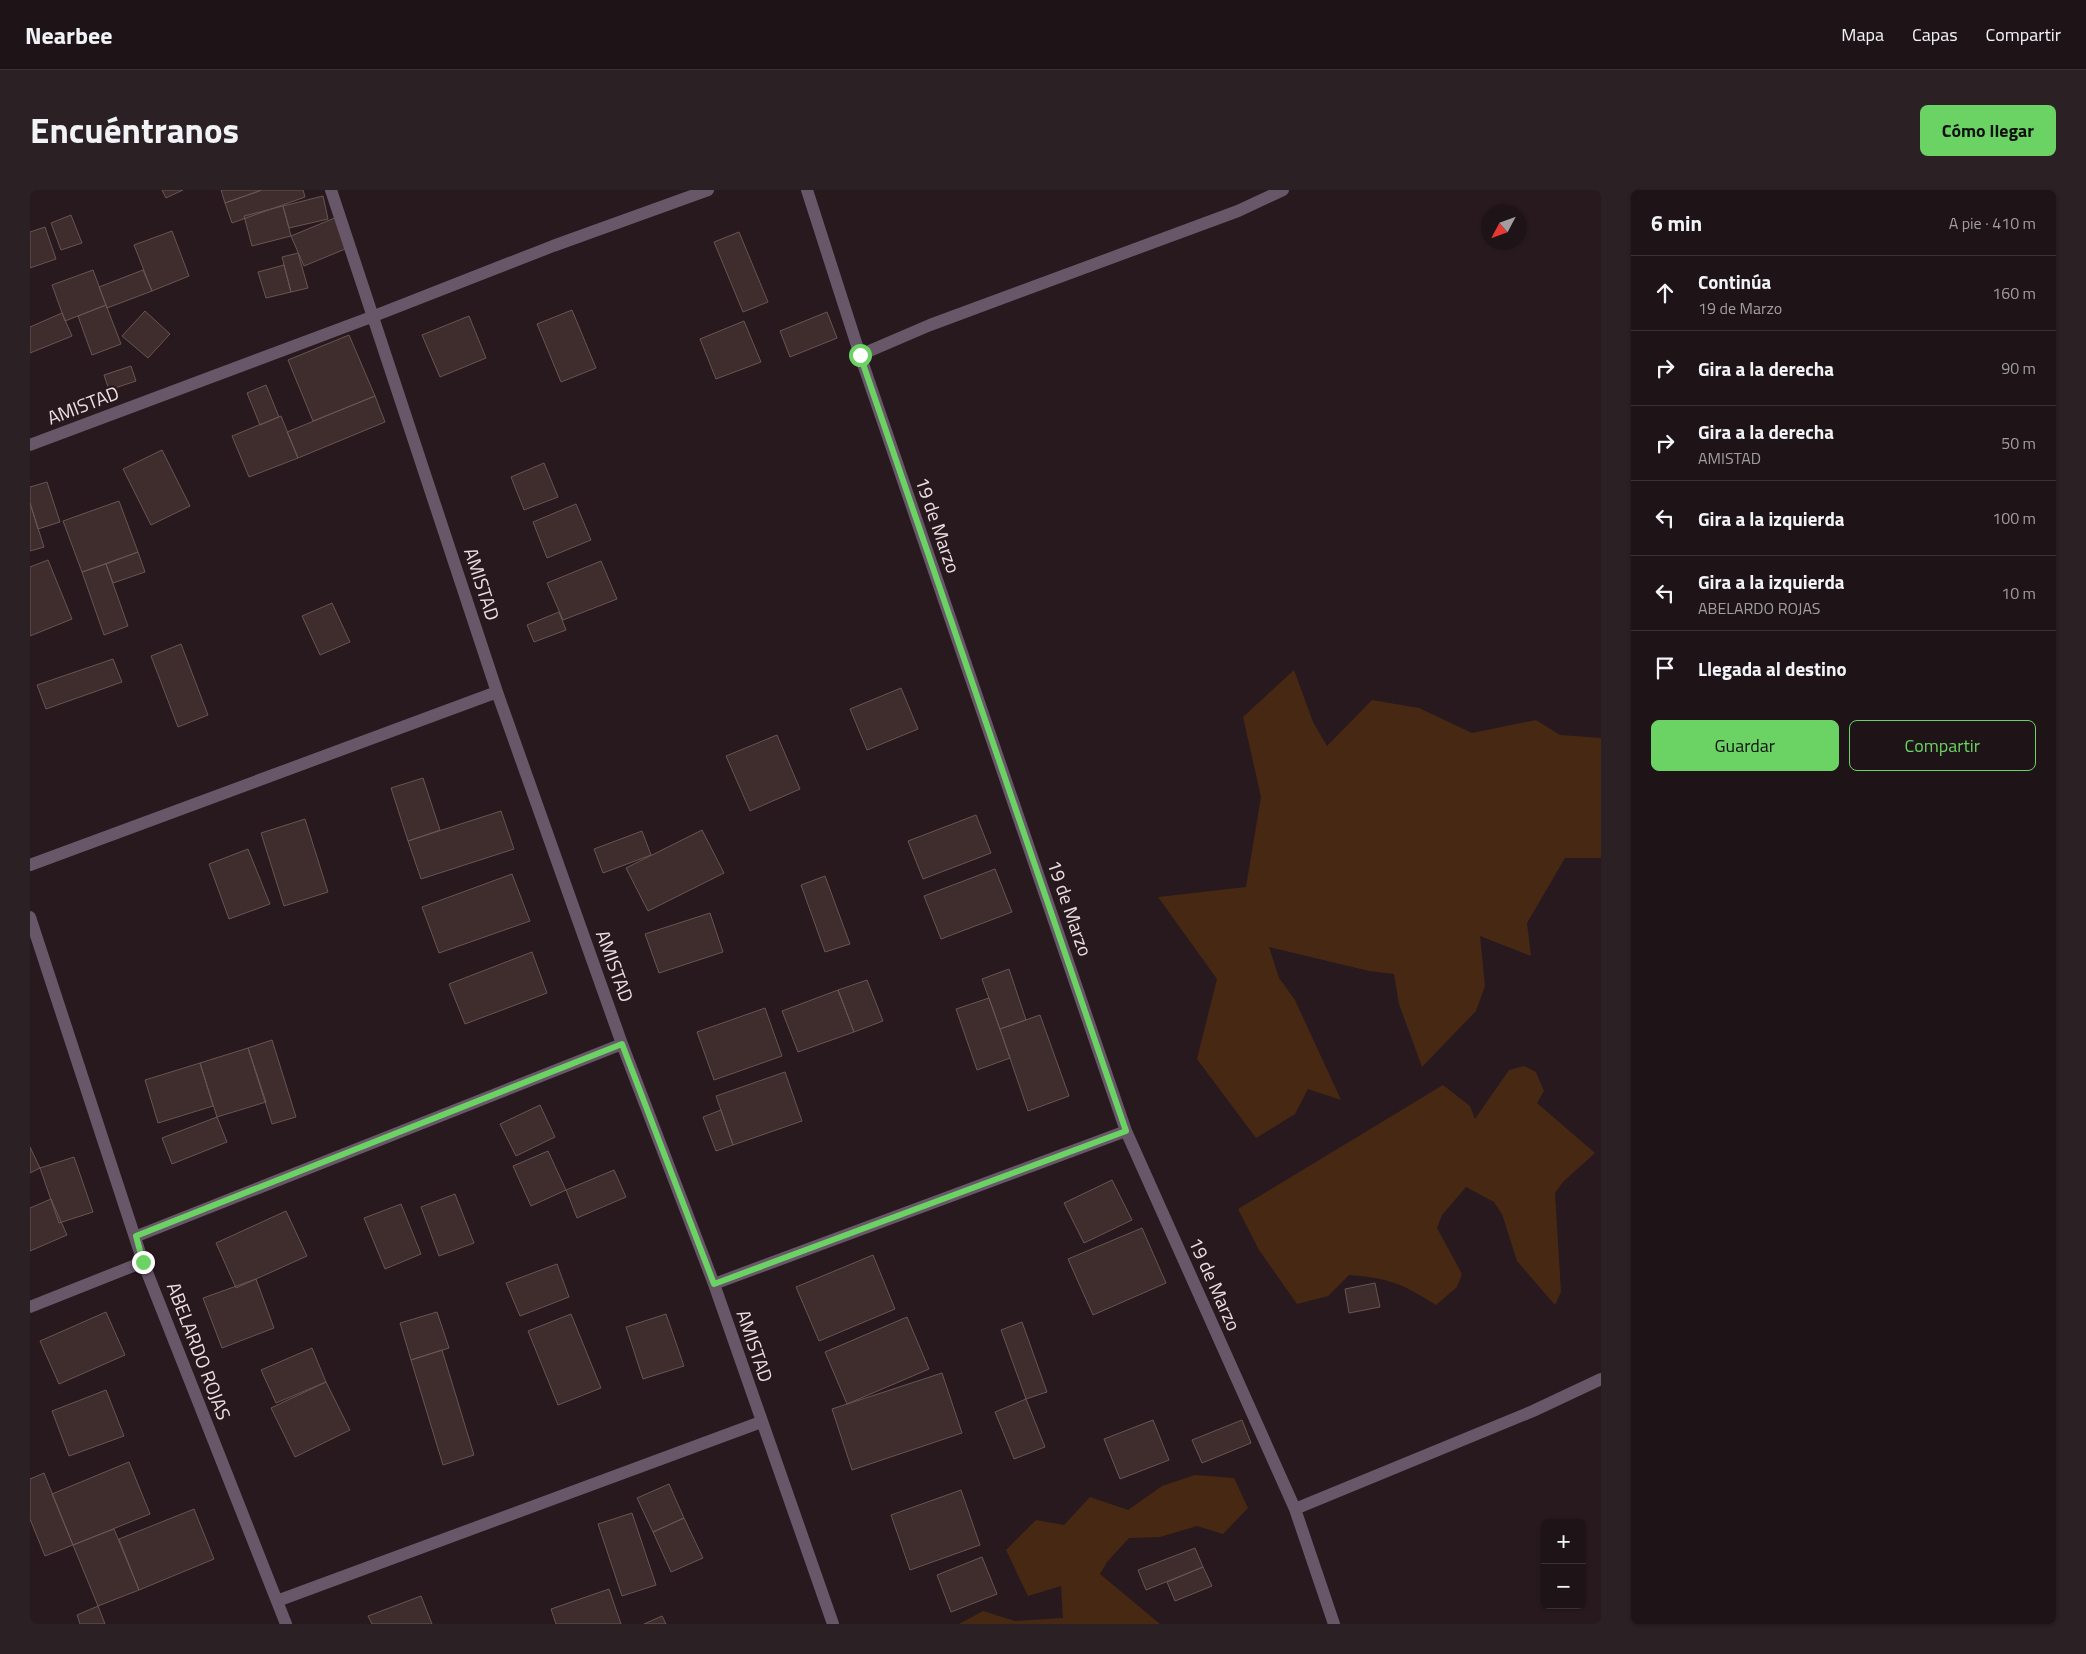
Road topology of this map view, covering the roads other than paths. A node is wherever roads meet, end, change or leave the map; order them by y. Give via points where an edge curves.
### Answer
1 (332, 190) edge
2 (708, 190) edge
3 (807, 190) edge
4 (1283, 190) edge
5 (374, 316) junction
6 (860, 355) junction
7 (30, 445) edge
8 (497, 692) junction
9 (30, 865) edge
10 (30, 917) edge
11 (622, 1044) junction
12 (1126, 1131) junction
13 (136, 1236) junction
14 (143, 1262) junction
15 (714, 1284) junction
16 (30, 1306) edge
17 (1601, 1379) edge
18 (761, 1422) junction
19 (1295, 1509) junction
20 (277, 1601) junction
21 (286, 1624) edge
22 (834, 1624) edge
23 (1334, 1624) edge

1 - 5 street, AMISTAD
2 - 5 street, AMISTAD via 571,239
3 - 6 street, 19 de Marzo
4 - 6 street via 1238,211 930,325
5 - 7 street, AMISTAD
5 - 8 street, AMISTAD
6 - 12 street, 19 de Marzo
8 - 9 street
8 - 11 street, AMISTAD
10 - 13 street, ABELARDO ROJAS
11 - 13 street
11 - 15 street, AMISTAD
12 - 15 street
12 - 19 street, 19 de Marzo
13 - 14 street, ABELARDO ROJAS
14 - 16 street
14 - 20 street, ABELARDO ROJAS
15 - 18 street, AMISTAD
17 - 19 street via 1534,1411
18 - 20 street
18 - 22 street, AMISTAD
19 - 23 street, 19 de Marzo
20 - 21 street, ABELARDO ROJAS

